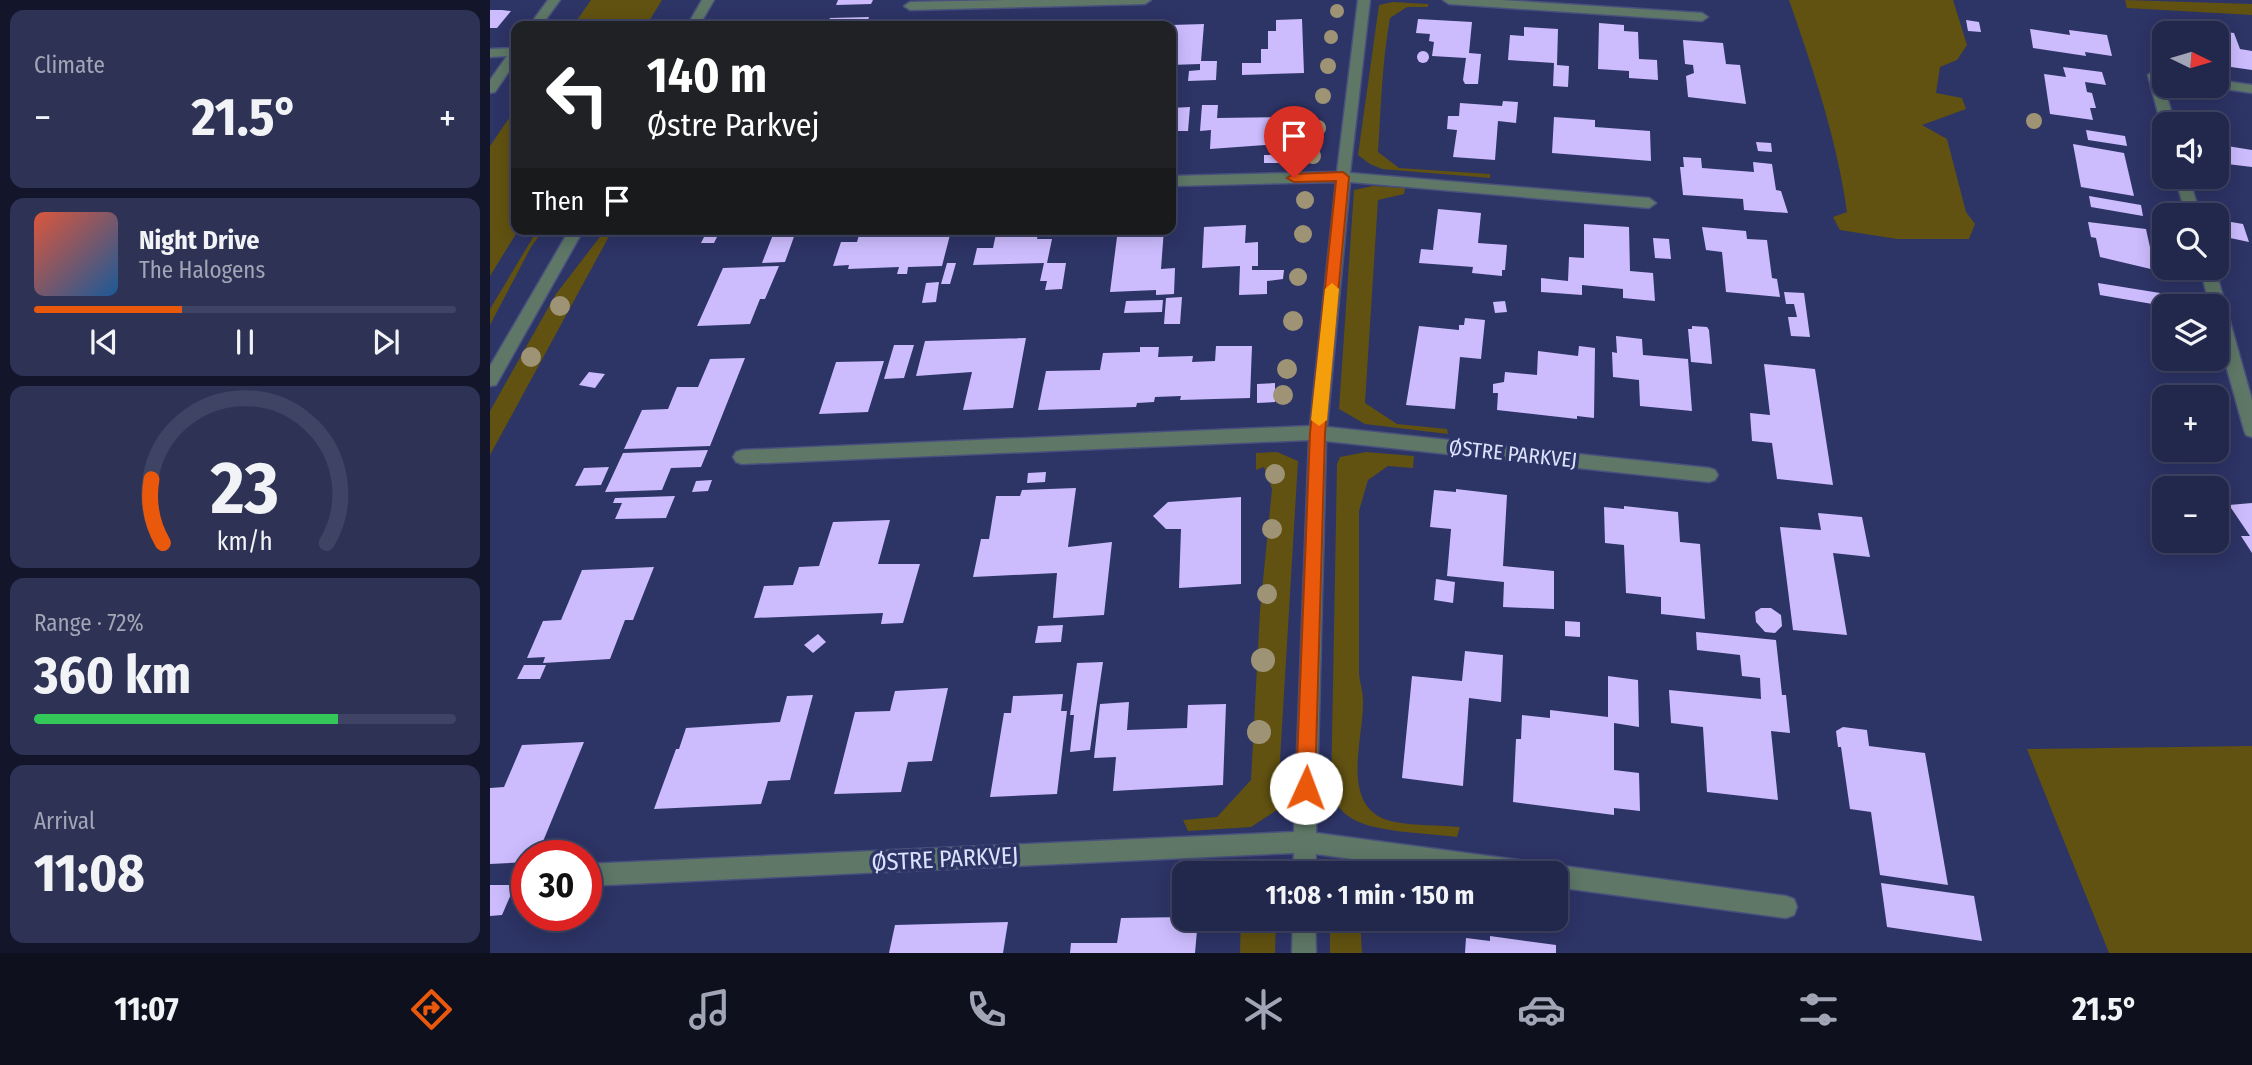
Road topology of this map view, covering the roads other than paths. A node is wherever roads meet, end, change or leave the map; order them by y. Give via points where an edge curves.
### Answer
1 (554, 0) edge
2 (708, 0) edge
3 (1145, 0) edge
4 (1364, 0) edge
5 (1449, 0) edge
6 (910, 6) dead end
7 (1702, 17) dead end
8 (539, 21) edge
9 (696, 21) edge
10 (511, 52) edge
11 (490, 53) edge
12 (511, 59) edge
13 (2230, 86) edge
14 (490, 89) edge
15 (2252, 89) edge
16 (1343, 177) junction
17 (1176, 181) edge
18 (1649, 203) dead end
19 (574, 235) edge
20 (2210, 280) edge
21 (490, 380) edge
22 (2252, 430) edge
23 (1318, 433) junction
24 (742, 457) dead end
25 (1709, 475) dead end
26 (1304, 842) junction
27 (1304, 861) edge
28 (1445, 861) edge
29 (602, 874) edge
30 (1568, 878) edge
31 (1786, 907) dead end
32 (1304, 931) edge
33 (1304, 953) edge

1 - 8 street
2 - 9 street
3 - 6 street
4 - 16 street
5 - 7 street
10 - 11 street
12 - 14 street
13 - 15 street
16 - 17 street
16 - 18 street
16 - 23 street
19 - 21 street
20 - 22 street
23 - 24 street, ØSTRE PARKVEJ
23 - 25 street, ØSTRE PARKVEJ
23 - 26 street
26 - 27 street
26 - 28 street, ØSTRE PARKVEJ
26 - 29 street, ØSTRE PARKVEJ
30 - 31 street
32 - 33 street

